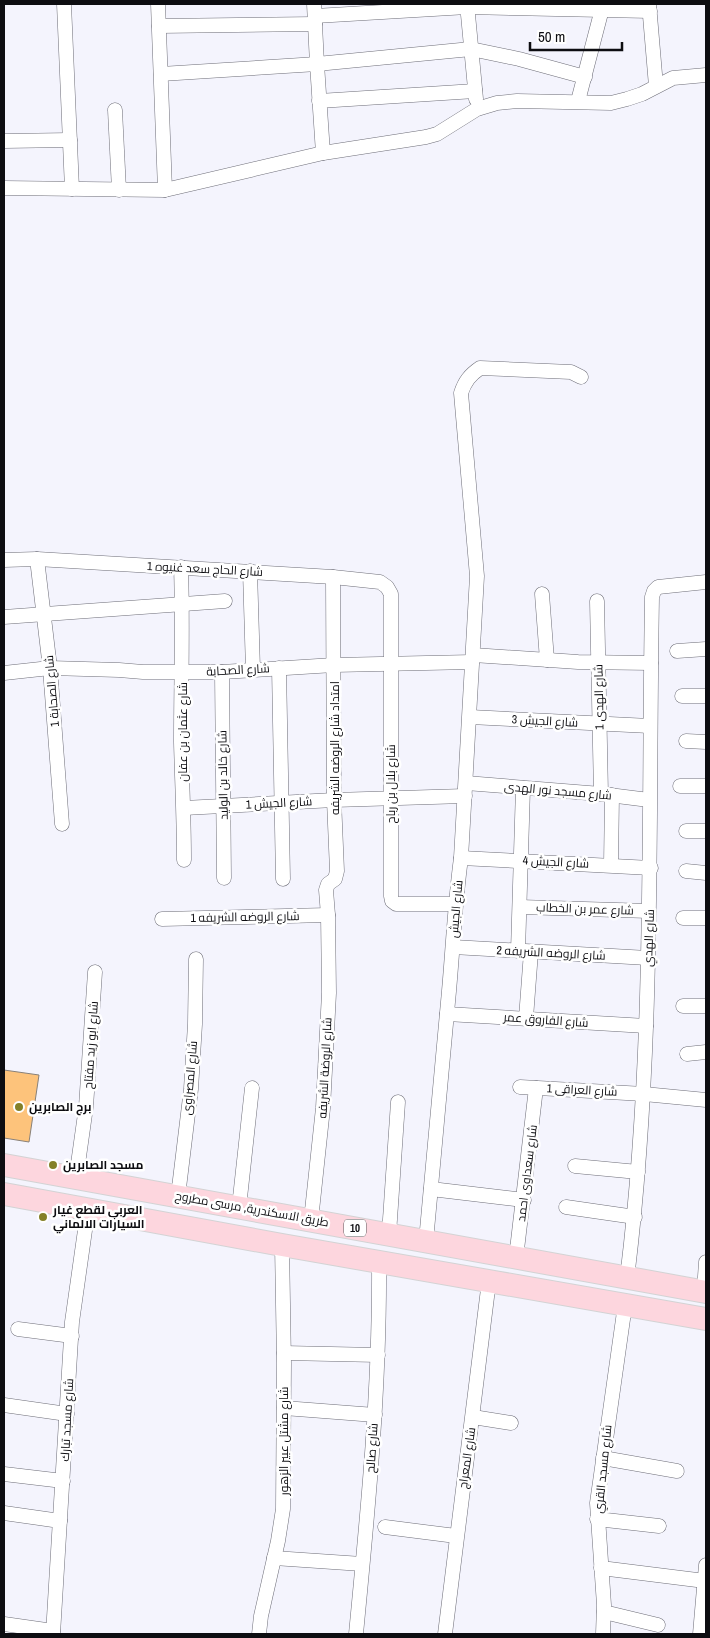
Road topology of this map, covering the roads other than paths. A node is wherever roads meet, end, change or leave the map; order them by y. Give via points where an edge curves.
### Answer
1 (64, 4) edge
2 (158, 4) edge
3 (467, 5) edge
4 (650, 7) edge
5 (602, 9) junction
6 (315, 15) edge
7 (159, 26) junction
8 (472, 49) junction
9 (316, 64) junction
10 (161, 74) junction
11 (706, 75) edge
12 (584, 77) junction
13 (656, 86) junction
14 (476, 91) junction
15 (319, 101) junction
16 (578, 102) junction
17 (477, 109) junction
18 (115, 110) dead end
19 (4, 140) edge
20 (70, 140) junction
21 (323, 153) junction
22 (4, 188) edge
23 (72, 190) junction
24 (120, 190) junction
25 (166, 190) junction
26 (581, 377) dead end
27 (36, 559) junction
28 (4, 560) edge
29 (181, 567) junction
30 (250, 571) junction
31 (333, 577) junction
32 (706, 582) edge
33 (542, 594) dead end
34 (224, 601) dead end
35 (597, 601) dead end
36 (391, 602) joint
37 (182, 604) junction
38 (44, 614) junction
39 (4, 616) edge
40 (706, 649) edge
41 (677, 651) dead end
42 (472, 658) junction
43 (547, 660) junction
44 (598, 662) junction
45 (391, 663) junction
46 (651, 663) junction
47 (334, 665) junction
48 (50, 668) junction
49 (279, 668) junction
50 (253, 670) junction
51 (182, 672) junction
52 (222, 672) junction
53 (4, 673) edge
54 (682, 696) dead end
55 (706, 696) edge
56 (470, 716) junction
57 (600, 724) junction
58 (650, 726) junction
59 (686, 741) dead end
60 (706, 742) edge
61 (680, 786) dead end
62 (706, 786) edge
63 (523, 788) junction
64 (465, 790) junction
65 (607, 795) junction
66 (391, 797) junction
67 (334, 800) junction
68 (650, 800) junction
69 (282, 803) junction
70 (223, 806) junction
71 (184, 808) junction
72 (62, 824) dead end
73 (686, 830) dead end
74 (706, 831) edge
75 (461, 858) junction
76 (184, 860) dead end
77 (521, 861) junction
78 (610, 865) junction
79 (651, 868) junction
80 (686, 871) dead end
81 (706, 873) edge
82 (224, 878) dead end
83 (282, 879) dead end
84 (455, 904) junction
85 (520, 907) junction
86 (650, 911) junction
87 (328, 915) junction
88 (683, 918) dead end
89 (706, 918) edge
90 (162, 919) dead end
91 (453, 947) junction
92 (524, 951) junction
93 (648, 958) junction
94 (196, 959) dead end
95 (96, 972) dead end
96 (683, 1006) dead end
97 (706, 1006) edge
98 (447, 1014) junction
99 (526, 1018) junction
100 (646, 1026) junction
101 (706, 1052) edge
102 (687, 1054) dead end
103 (520, 1087) dead end
104 (252, 1088) dead end
105 (536, 1088) junction
106 (644, 1094) junction
107 (706, 1100) edge
108 (398, 1102) dead end
109 (4, 1165) edge
110 (574, 1166) dead end
111 (638, 1172) junction
112 (76, 1178) junction
113 (431, 1189) junction
114 (142, 1190) junction
115 (4, 1194) edge
116 (178, 1196) junction
117 (524, 1200) junction
118 (239, 1207) junction
119 (566, 1207) dead end
120 (88, 1209) junction
121 (138, 1218) junction
122 (635, 1218) junction
123 (311, 1220) junction
124 (389, 1234) junction
125 (426, 1241) junction
126 (282, 1245) junction
127 (516, 1258) junction
128 (379, 1262) junction
129 (706, 1262) edge
130 (627, 1278) junction
131 (489, 1281) junction
132 (705, 1292) edge
133 (625, 1305) junction
134 (706, 1318) edge
135 (18, 1329) dead end
136 (72, 1336) junction
137 (284, 1353) junction
138 (378, 1355) junction
139 (4, 1405) edge
140 (284, 1408) junction
141 (67, 1414) junction
142 (375, 1415) junction
143 (473, 1417) junction
144 (511, 1423) dead end
145 (603, 1458) junction
146 (677, 1471) dead end
147 (4, 1474) edge
148 (63, 1481) junction
149 (4, 1513) edge
150 (597, 1519) junction
151 (60, 1521) junction
152 (659, 1526) dead end
153 (385, 1527) dead end
154 (456, 1536) junction
155 (274, 1558) junction
156 (362, 1564) junction
157 (706, 1566) edge
158 (601, 1568) junction
159 (705, 1582) edge
160 (604, 1612) junction
161 (4, 1624) edge
162 (658, 1625) dead end
163 (53, 1633) edge
164 (259, 1634) edge
165 (356, 1634) edge
166 (445, 1634) edge
167 (603, 1634) edge
168 (700, 1634) edge

1 - 20 street
2 - 7 street
3 - 5 street
3 - 6 street
3 - 8 street
4 - 5 street
4 - 13 street
5 - 12 street
6 - 7 street
6 - 9 street
7 - 10 street
8 - 9 street
8 - 12 street
8 - 14 street
9 - 10 street
9 - 15 street
10 - 25 street
11 - 13 street via 673,78
12 - 16 street
13 - 16 street via 626,99
14 - 15 street
14 - 17 street
15 - 21 street
16 - 17 street via 517,101
17 - 21 street via 437,134
18 - 24 street
19 - 20 street
20 - 23 street
21 - 25 street
22 - 23 street
23 - 24 street
24 - 25 street
26 - 42 street, شارع الجيش via 571,372 480,368 465,382 462,403 477,576
27 - 28 street, شارع الحاج سعد غنيوه 1
27 - 29 street, شارع الحاج سعد غنيوه 1
27 - 38 street, شارع الصحابة 1
29 - 30 street, شارع الحاج سعد غنيوه 1
29 - 37 street, شارع عثمان بن عفان
30 - 31 street, شارع الحاج سعد غنيوه 1
30 - 50 street
31 - 36 street, شارع الحاج سعد غنيوه 1 via 380,582 391,594
31 - 47 street, امتداد شارع الروضه الشريفه
32 - 46 street, شارع الهدي via 658,587 654,591
33 - 43 street
34 - 37 street
35 - 44 street, شارع الهدى 1
36 - 45 street, شارع بلال بن رباح
37 - 38 street
37 - 51 street, شارع عثمان بن عفان
38 - 39 street
38 - 48 street, شارع الصحابة 1
40 - 41 street
42 - 43 street, شارع الصحابة
42 - 45 street, شارع الصحابة
42 - 56 street, شارع الجيش
43 - 44 street, شارع الصحابة
44 - 46 street, شارع الصحابة
44 - 57 street, شارع الهدى 1
45 - 47 street, شارع الصحابة
45 - 66 street, شارع بلال بن رباح
46 - 58 street, شارع الهدي
47 - 49 street, شارع الصحابة
47 - 67 street, امتداد شارع الروضه الشريفه
48 - 51 street, شارع الصحابة
48 - 53 street, شارع الصحابة
48 - 72 street, شارع الصحابة 1
49 - 50 street, شارع الصحابة
49 - 69 street
50 - 52 street, شارع الصحابة
51 - 52 street, شارع الصحابة
51 - 71 street, شارع عثمان بن عفان
52 - 70 street, شارع خالد بن الوليد
54 - 55 street
56 - 57 street, شارع الجيش 3
56 - 64 street, شارع الجيش
57 - 58 street, شارع الجيش 3
57 - 65 street, شارع الهدى 1
58 - 68 street, شارع الهدي
59 - 60 street
61 - 62 street
63 - 64 street, شارع مسجد نور الهدى
63 - 65 street, شارع مسجد نور الهدى
63 - 77 street
64 - 66 street, شارع الجيش 1
64 - 75 street, شارع الجيش
65 - 68 street, شارع مسجد نور الهدى
65 - 78 street, شارع الهدى 1
66 - 67 street, شارع الجيش 1
66 - 84 street, شارع بلال بن رباح via 392,901 396,904
67 - 69 street, شارع الجيش 1
67 - 87 street, امتداد شارع الروضه الشريفه via 337,871 326,890
68 - 79 street, شارع الهدي
69 - 70 street, شارع الجيش 1
69 - 83 street
70 - 71 street, شارع الجيش 1
70 - 82 street, شارع خالد بن الوليد
71 - 76 street, شارع عثمان بن عفان
73 - 74 street
75 - 77 street, شارع الجيش 4
75 - 84 street, شارع الجيش
77 - 78 street, شارع الجيش 4
77 - 85 street
78 - 79 street, شارع الجيش 4
79 - 86 street, شارع الهدي
80 - 81 street
84 - 91 street, شارع الجيش
85 - 86 street, شارع عمر بن الخطاب
85 - 92 street
86 - 93 street, شارع الهدي
87 - 90 street, شارع الروضه الشريفه 1
87 - 123 street, شارع الروضة الشريفه via 329,993 323,1108
88 - 89 street
91 - 92 street, شارع الروضه الشريفه 2
91 - 98 street, شارع الجيش
92 - 93 street, شارع الروضه الشريفه 2
92 - 99 street
93 - 100 street, شارع الهدي
94 - 116 street, شارع المصراوى via 191,1089
95 - 112 street, شارع ابو زيد مفتاح via 86,1107
96 - 97 street
98 - 99 street, شارع الفاروق عمر
98 - 113 street, شارع الجيش
99 - 100 street, شارع الفاروق عمر
100 - 106 street, شارع الهدي
101 - 102 street
103 - 105 street, شارع العراقى 1
104 - 118 street
105 - 106 street, شارع العراقى 1
105 - 117 street, شارع سعداوى احمد
106 - 107 street, شارع العراقى 1
106 - 111 street, شارع الهدي
108 - 124 street
109 - 112 main road, طريق الاسكندرية, مرسى مطروح / 10
110 - 111 street
111 - 122 street, شارع الهدي
112 - 114 main road, طريق الاسكندرية, مرسى مطروح / 10
113 - 117 street
113 - 125 street, شارع الجيش
114 - 116 main road, طريق الاسكندرية, مرسى مطروح / 10
114 - 121 main road
115 - 120 main road
116 - 118 main road, طريق الاسكندرية, مرسى مطروح / 10
117 - 127 street, شارع سعداوى احمد
118 - 123 main road, طريق الاسكندرية, مرسى مطروح / 10
119 - 122 street
120 - 121 main road
120 - 136 street, شارع مسجد تبارك
121 - 126 main road
122 - 130 street, شارع الهدي
123 - 124 main road, طريق الاسكندرية, مرسى مطروح / 10
124 - 125 main road, طريق الاسكندرية, مرسى مطروح / 10
125 - 127 main road, طريق الاسكندرية, مرسى مطروح / 10
126 - 128 main road
126 - 137 street, شارع مشتل عبير الزهور
127 - 130 main road, طريق الاسكندرية, مرسى مطروح / 10
128 - 131 main road
128 - 138 street, شارع صالح
129 - 132 street
130 - 132 main road, طريق الاسكندرية, مرسى مطروح / 10
131 - 133 main road
131 - 143 street, شارع المعراج
133 - 134 main road
133 - 145 street, شارع مسجد القري
135 - 136 street
136 - 141 street, شارع مسجد تبارك
137 - 138 street
137 - 140 street, شارع مشتل عبير الزهور
138 - 142 street, شارع صالح
139 - 141 street
140 - 142 street
140 - 155 street, شارع مشتل عبير الزهور via 283,1509
141 - 148 street, شارع مسجد تبارك
142 - 156 street, شارع صالح
143 - 144 street
143 - 154 street, شارع المعراج
145 - 146 street
145 - 150 street, شارع مسجد القري
147 - 148 street
148 - 151 street, شارع مسجد تبارك
149 - 151 street
150 - 152 street
150 - 158 street, شارع مسجد القري
151 - 163 street, شارع مسجد تبارك
153 - 154 street
154 - 166 street, شارع المعراج
155 - 156 street
155 - 164 street, شارع مشتل عبير الزهور
156 - 165 street, شارع صالح
157 - 159 street
158 - 159 street
158 - 160 street, شارع مسجد القري
159 - 168 street
160 - 162 street
160 - 167 street, شارع مسجد القري
161 - 163 street, شارع مسجد تبارك

